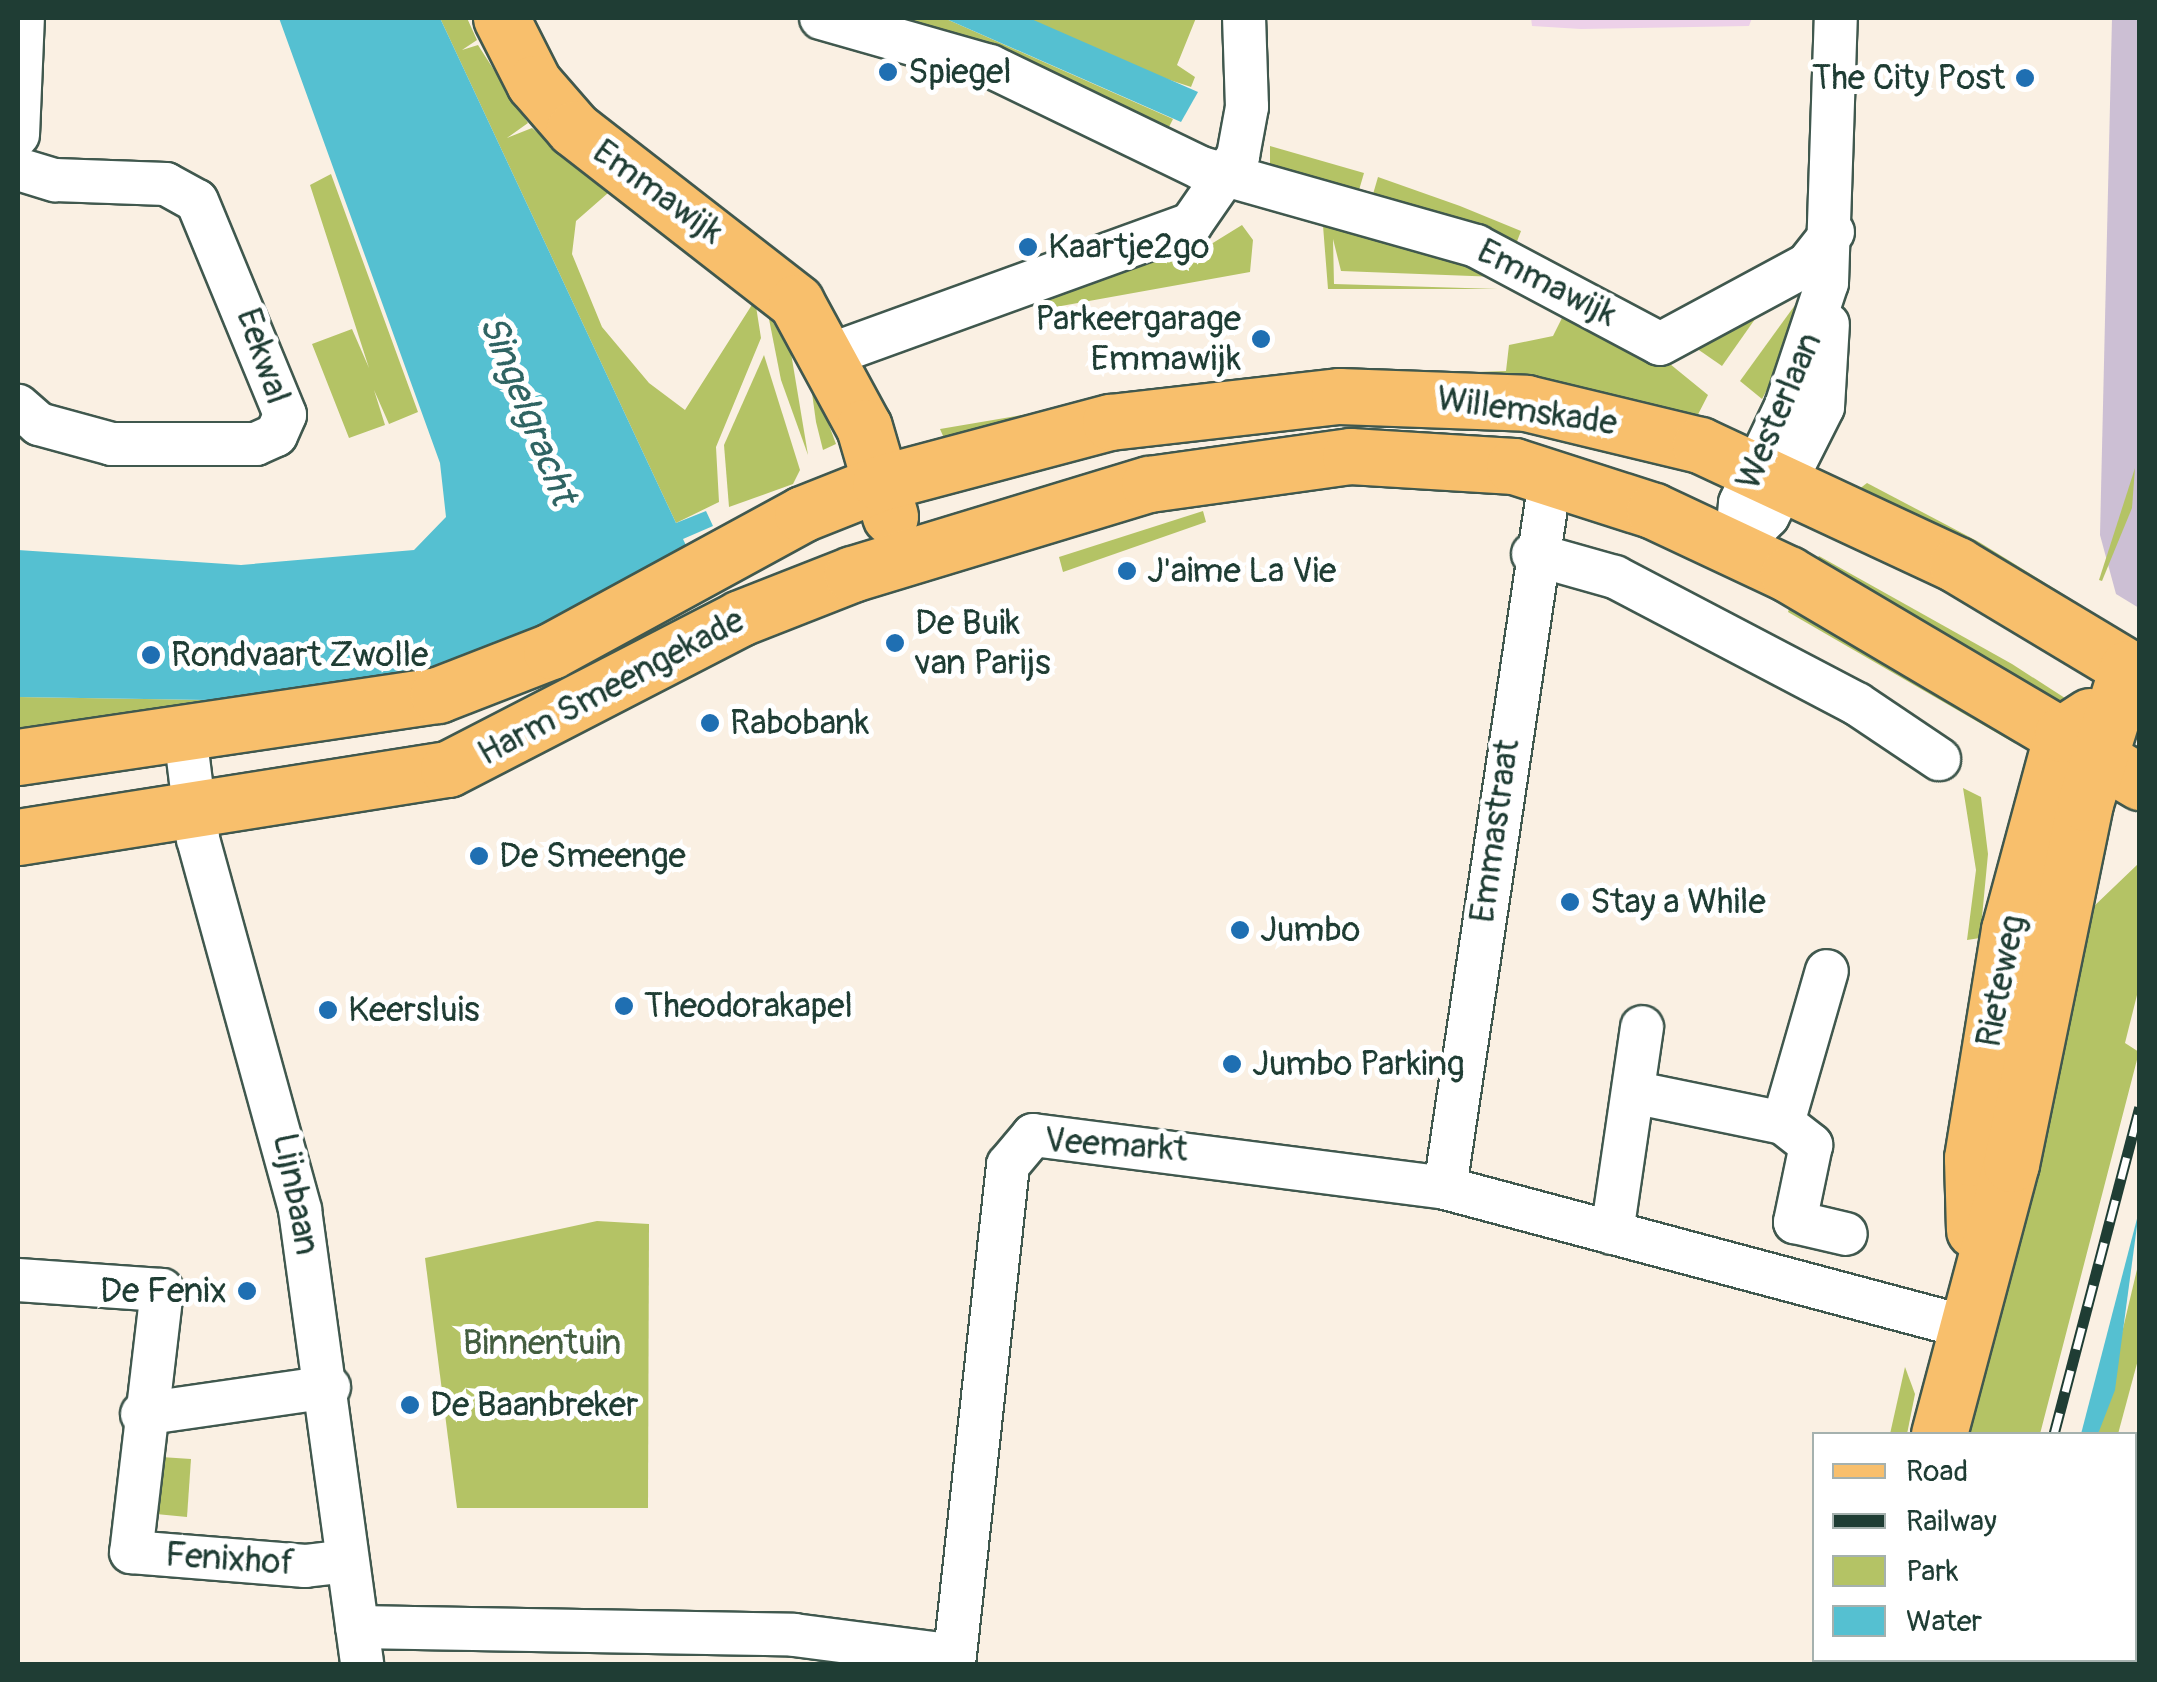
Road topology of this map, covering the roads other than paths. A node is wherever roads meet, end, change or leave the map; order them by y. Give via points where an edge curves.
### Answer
1 (22, 18) edge
2 (501, 18) edge
3 (820, 18) edge
4 (1244, 18) edge
5 (1836, 18) edge
6 (18, 136) edge
7 (18, 169) edge
8 (1228, 176) junction
9 (1833, 232) junction
10 (832, 354) junction
11 (18, 406) edge
12 (1551, 474) junction
13 (1771, 478) junction
14 (880, 484) junction
15 (1736, 548) junction
16 (1532, 554) junction
17 (902, 558) junction
18 (2116, 722) edge
19 (184, 734) junction
20 (18, 757) edge
21 (1939, 759) dead end
22 (195, 814) junction
23 (18, 837) edge
24 (1827, 971) dead end
25 (1642, 1027) dead end
26 (1638, 1093) junction
27 (1783, 1123) junction
28 (1445, 1188) junction
29 (1612, 1233) junction
30 (1846, 1234) dead end
31 (18, 1280) edge
32 (1970, 1308) junction
33 (329, 1387) junction
34 (142, 1414) junction
35 (1939, 1432) edge
36 (348, 1561) junction
37 (359, 1646) edge
38 (954, 1660) edge

1 - 6 street
2 - 10 main road, Emmawijk via 564,120 751,260
3 - 8 street, Emmawijk via 990,66 1100,124
4 - 8 street via 1248,107
5 - 9 street, Westerlaan
7 - 11 street, Eekwal via 54,180 166,184 197,200 286,415 263,443 112,444 40,424
8 - 9 street, Emmawijk via 1476,246 1660,344 1807,265
8 - 10 street via 1200,217 1172,235
9 - 13 street, Westerlaan via 1826,283
10 - 14 main road, Emmawijk
12 - 15 main road, Willemskade
12 - 16 street, Emmastraat
12 - 17 main road, Willemskade via 1402,455 1223,470
13 - 14 main road, Willemskade via 1700,445 1566,410 1399,395 1110,422
13 - 15 street, Westerlaan
13 - 18 main road, Willemskade via 1957,565
14 - 17 main road, Emmawijk
14 - 19 main road, Harm Smeengekade via 482,680 388,706
15 - 18 main road, Willemskade
16 - 21 street via 1615,578 1856,704
16 - 28 street, Emmastraat
17 - 22 main road, Harm Smeengekade via 740,618 464,764
18 - 32 main road, Rieteweg
19 - 20 main road, Harm Smeengekade
19 - 22 street, Lijnbaan
22 - 23 main road, Harm Smeengekade
22 - 33 street, Lijnbaan via 282,1121
24 - 27 street
25 - 26 street
26 - 27 street
26 - 29 street
27 - 30 street via 1811,1144 1795,1222
28 - 29 street, Veemarkt
28 - 38 street, Veemarkt via 1203,1150 1046,1133 1022,1141 1008,1164
29 - 32 street, Veemarkt
31 - 34 street, Fenixhof via 162,1290
32 - 35 main road, Rieteweg
33 - 34 street
33 - 36 street, Lijnbaan
34 - 36 street, Fenixhof via 130,1552 306,1566
36 - 37 street, Lijnbaan
37 - 38 street via 794,1635

